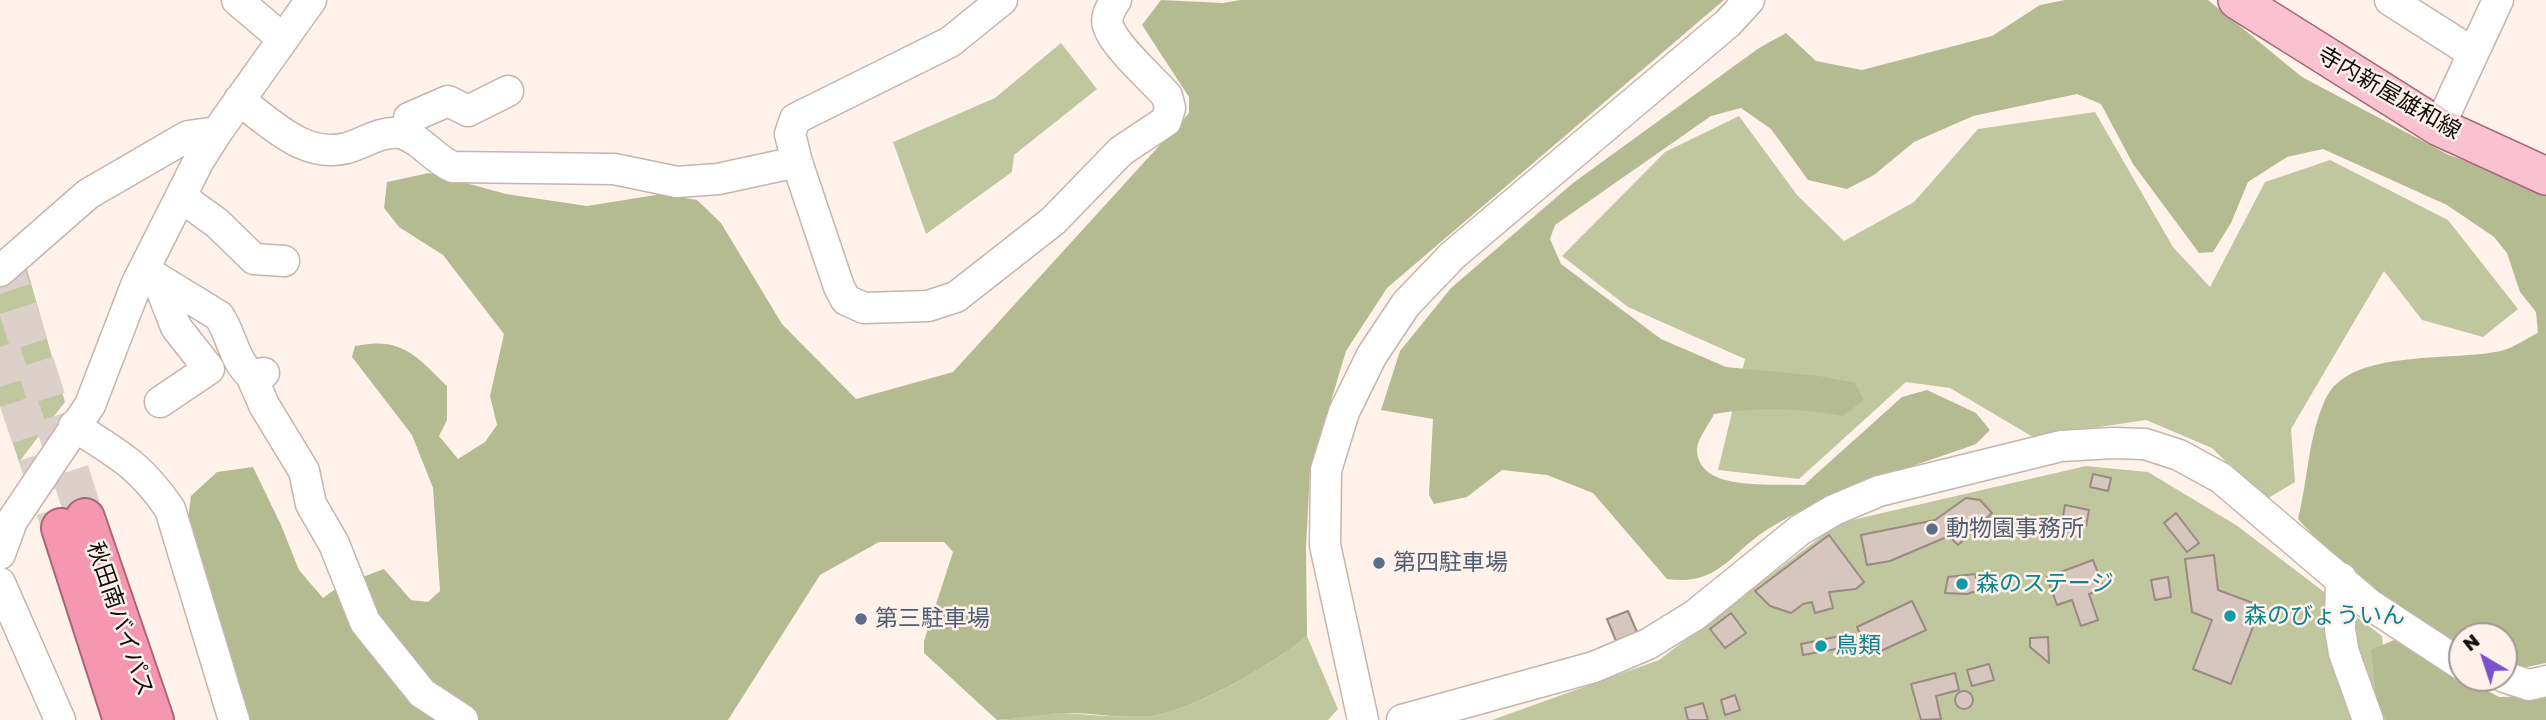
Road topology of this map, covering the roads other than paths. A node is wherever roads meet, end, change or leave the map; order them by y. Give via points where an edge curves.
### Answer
1 (237, 0) edge
2 (311, 0) edge
3 (1002, 0) edge
4 (1116, 0) edge
5 (1749, 0) edge
6 (2238, 0) edge
7 (2390, 0) edge
8 (2498, 0) edge
9 (284, 39) junction
10 (2473, 53) junction
11 (508, 91) dead end
12 (239, 100) junction
13 (2439, 127) junction
14 (217, 132) junction
15 (407, 135) junction
16 (797, 163) junction
17 (2546, 176) edge
18 (181, 197) junction
19 (284, 261) dead end
20 (0, 271) edge
21 (151, 275) junction
22 (160, 402) dead end
23 (74, 426) junction
24 (0, 554) edge
25 (2341, 579) junction
26 (0, 583) edge
27 (2448, 656) edge
28 (2518, 681) edge
29 (2546, 681) edge
30 (60, 720) edge
31 (123, 720) edge
32 (154, 720) edge
33 (234, 720) edge
34 (463, 720) edge
35 (1363, 720) edge
36 (1402, 720) edge
37 (2368, 720) edge

1 - 9 street
2 - 9 street
3 - 16 street via 950,42 794,119 790,134
4 - 16 street via 1107,25 1167,96 1166,121 1121,151 1053,222 956,297 928,306 897,308 864,308 846,300
5 - 35 street via 1728,23 1453,255 1406,304 1372,355 1344,412 1326,470 1325,545
6 - 13 main road, 寺内新屋雄和線
7 - 10 street
8 - 10 street
9 - 12 street
10 - 13 street
11 - 15 street via 468,111 449,101 409,118
12 - 14 street
12 - 15 street via 297,142 318,150 347,148 395,132
13 - 17 main road, 寺内新屋雄和線
14 - 18 street
14 - 20 street via 188,136 88,194
15 - 16 street via 453,166 614,169 677,182
18 - 19 street via 254,259
18 - 21 street
21 - 22 street via 176,327 209,369
21 - 23 street via 90,405
21 - 34 street via 219,316 240,365 258,374 264,405 304,471 311,504 334,544 365,622 422,693
23 - 24 street via 12,521
23 - 33 street via 130,460 170,509
25 - 27 street
25 - 36 street via 2221,478 2179,455 2146,444 2061,446 1857,500 1800,530 1695,615 1648,644 1582,671
25 - 37 street via 2344,653
26 - 30 street
28 - 29 street via 2529,685
31 - 32 highway, 秋田南バイパス via 73,523

